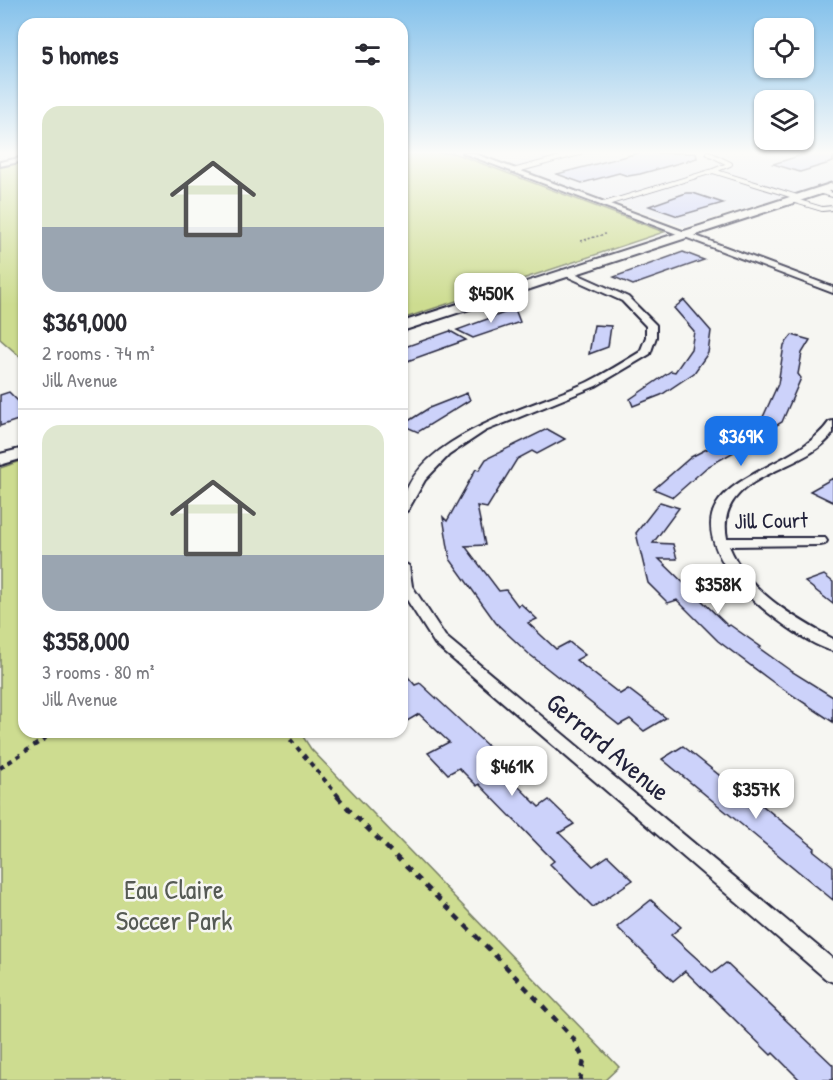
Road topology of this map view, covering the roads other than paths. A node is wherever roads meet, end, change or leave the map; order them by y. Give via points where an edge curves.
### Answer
1 (777, 203) edge
2 (808, 203) edge
3 (604, 204) edge
4 (833, 208) edge
5 (684, 233) junction
6 (566, 272) junction
7 (833, 290) edge
8 (408, 325) edge
9 (833, 424) edge
10 (18, 455) edge
11 (0, 460) edge
12 (408, 499) edge
13 (820, 541) dead end
14 (722, 542) junction
15 (408, 591) edge
16 (833, 646) edge
17 (833, 972) edge

1 - 5 street
2 - 4 lane
3 - 5 street
5 - 6 street
5 - 7 street
6 - 8 street
6 - 12 street via 626,299 640,312 651,325 645,354 592,384 481,429 445,452 420,478
9 - 14 street via 813,445 733,492 719,514
10 - 11 street
13 - 14 street, Jill Court
14 - 16 street via 738,575 771,608
15 - 17 street, Gerrard Avenue via 440,640

